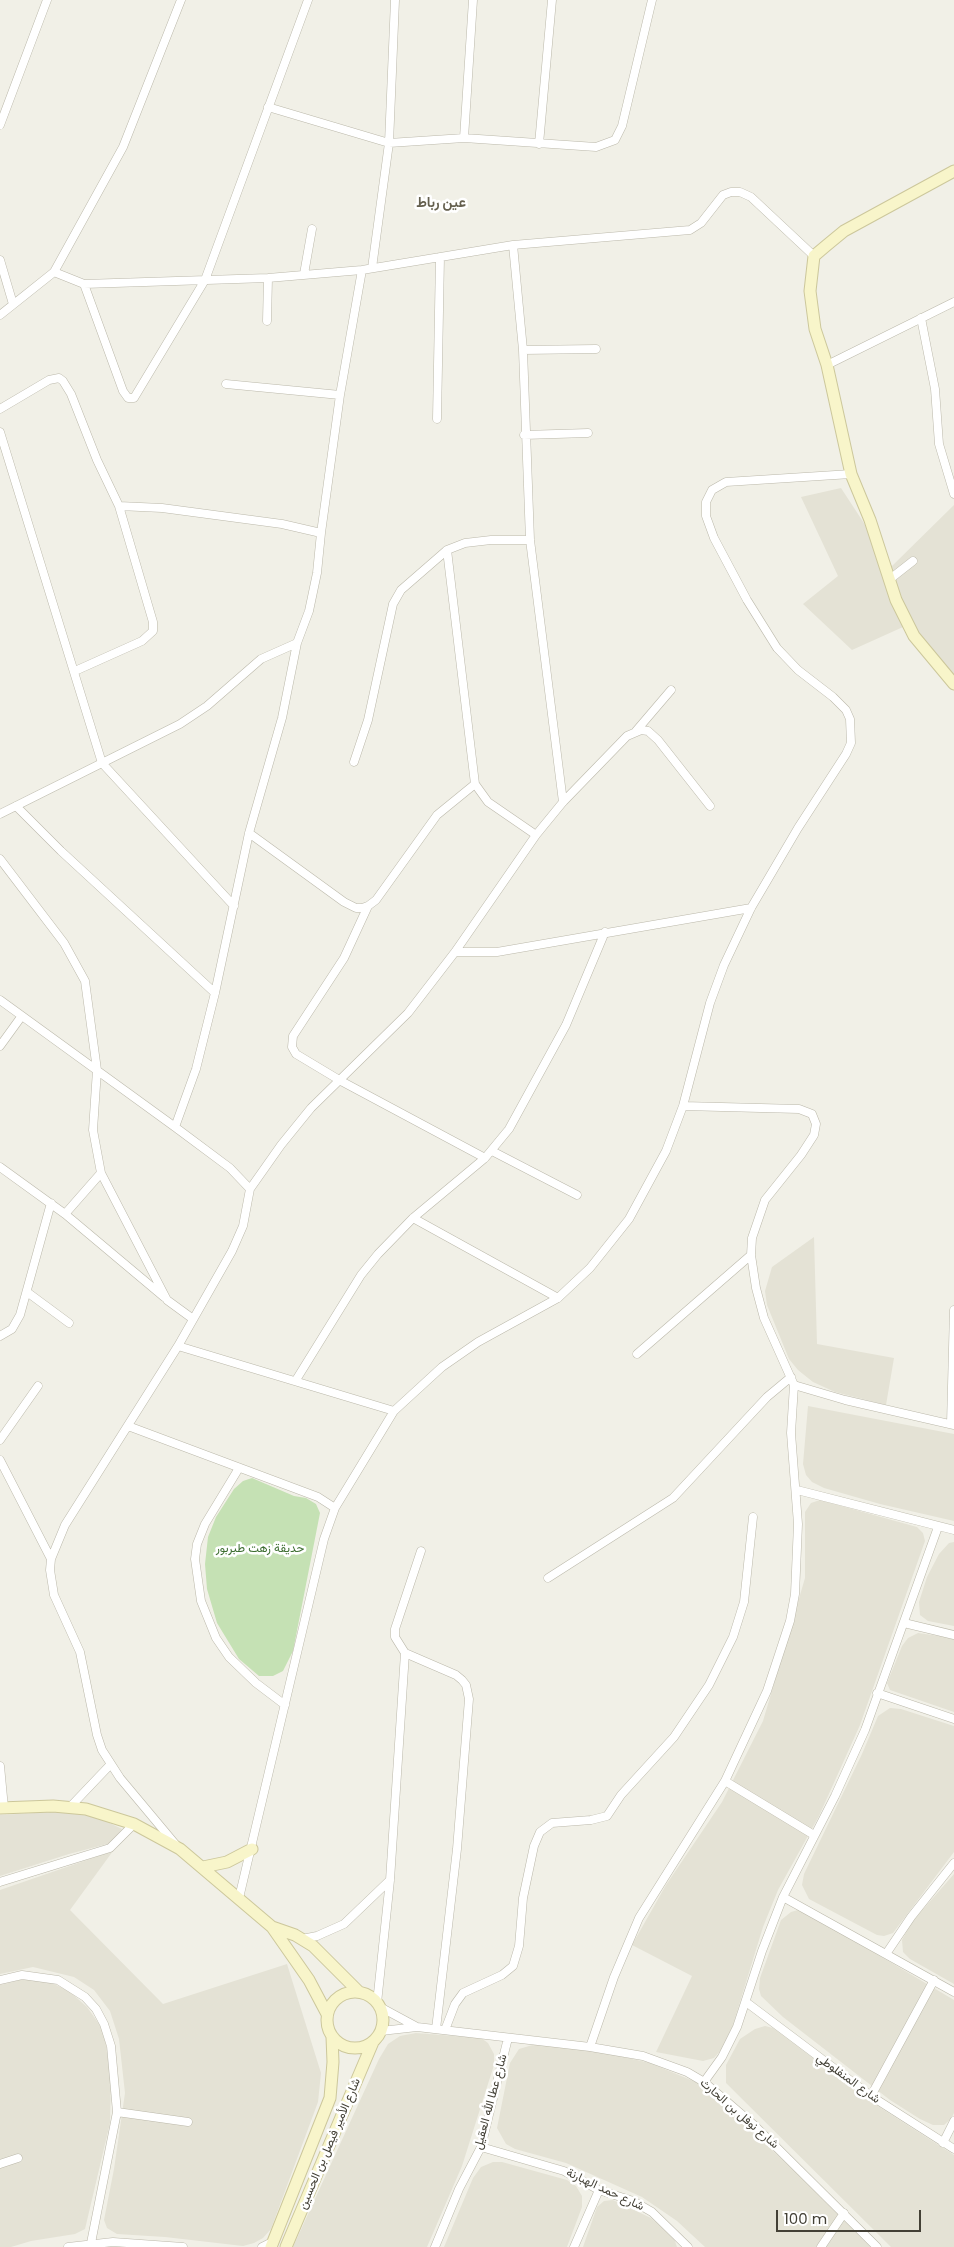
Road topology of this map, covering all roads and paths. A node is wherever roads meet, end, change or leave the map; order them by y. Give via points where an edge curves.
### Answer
1 (47, 0) edge
2 (181, 0) edge
3 (308, 0) edge
4 (396, 0) edge
5 (473, 0) edge
6 (552, 0) edge
7 (652, 0) edge
8 (268, 107) junction
9 (0, 125) edge
10 (464, 138) junction
11 (389, 142) junction
12 (539, 144) junction
13 (954, 171) edge
14 (312, 229) dead end
15 (513, 246) junction
16 (814, 256) junction
17 (440, 258) junction
18 (0, 260) edge
19 (372, 268) junction
20 (362, 270) junction
21 (54, 272) junction
22 (304, 274) junction
23 (268, 278) junction
24 (205, 280) junction
25 (84, 284) junction
26 (954, 302) edge
27 (13, 304) junction
28 (0, 315) edge
29 (921, 318) junction
30 (267, 321) dead end
31 (596, 349) dead end
32 (523, 350) junction
33 (827, 365) junction
34 (226, 384) dead end
35 (340, 395) junction
36 (0, 409) edge
37 (437, 420) dead end
38 (0, 432) edge
39 (588, 434) dead end
40 (524, 435) junction
41 (851, 474) junction
42 (954, 494) edge
43 (119, 506) junction
44 (321, 533) junction
45 (530, 540) junction
46 (447, 550) junction
47 (914, 561) dead end
48 (890, 579) junction
49 (297, 643) junction
50 (75, 671) junction
51 (954, 684) edge
52 (672, 690) dead end
53 (636, 731) junction
54 (354, 762) dead end
55 (102, 763) junction
56 (475, 784) junction
57 (563, 802) junction
58 (16, 806) junction
59 (710, 806) dead end
60 (0, 814) edge
61 (249, 833) junction
62 (536, 835) junction
63 (0, 859) edge
64 (234, 906) junction
65 (368, 906) junction
66 (751, 908) junction
67 (605, 932) junction
68 (455, 952) junction
69 (215, 993) junction
70 (0, 1000) edge
71 (21, 1017) junction
72 (0, 1046) edge
73 (97, 1070) junction
74 (341, 1081) junction
75 (682, 1106) junction
76 (175, 1127) junction
77 (492, 1151) junction
78 (485, 1158) junction
79 (0, 1166) edge
80 (102, 1173) junction
81 (250, 1189) junction
82 (577, 1195) dead end
83 (51, 1203) junction
84 (66, 1214) junction
85 (413, 1218) junction
86 (751, 1255) junction
87 (27, 1292) junction
88 (558, 1298) junction
89 (168, 1300) junction
90 (954, 1310) edge
91 (193, 1319) junction
92 (69, 1324) dead end
93 (1, 1335) edge
94 (178, 1346) junction
95 (637, 1354) dead end
96 (791, 1377) junction
97 (296, 1380) junction
98 (794, 1385) junction
99 (38, 1386) dead end
100 (394, 1411) junction
101 (952, 1424) edge
102 (128, 1426) junction
103 (0, 1440) edge
104 (0, 1460) edge
105 (238, 1468) junction
106 (797, 1490) junction
107 (335, 1508) junction
108 (753, 1518) dead end
109 (938, 1527) junction
110 (954, 1530) edge
111 (421, 1551) dead end
112 (51, 1559) junction
113 (548, 1578) dead end
114 (904, 1623) junction
115 (954, 1635) edge
116 (405, 1653) junction
117 (877, 1693) junction
118 (286, 1705) junction
119 (954, 1719) edge
120 (110, 1765) junction
121 (0, 1766) edge
122 (725, 1781) junction
123 (70, 1807) junction
124 (2, 1808) edge
125 (134, 1824) junction
126 (814, 1835) junction
127 (180, 1849) junction
128 (252, 1849) junction
129 (954, 1863) edge
130 (203, 1867) junction
131 (390, 1880) junction
132 (0, 1882) edge
133 (783, 1897) junction
134 (239, 1898) junction
135 (272, 1927) junction
136 (302, 1939) junction
137 (886, 1954) junction
138 (0, 1980) edge
139 (934, 1980) junction
140 (359, 1992) junction
141 (954, 1992) edge
142 (746, 2002) junction
143 (379, 2005) junction
144 (327, 2014) junction
145 (417, 2027) junction
146 (436, 2029) junction
147 (446, 2030) junction
148 (381, 2032) junction
149 (332, 2037) junction
150 (508, 2038) junction
151 (373, 2042) junction
152 (590, 2047) junction
153 (704, 2082) junction
154 (871, 2096) junction
155 (118, 2112) junction
156 (954, 2121) edge
157 (188, 2122) dead end
158 (943, 2142) junction
159 (481, 2147) junction
160 (954, 2149) edge
161 (18, 2158) dead end
162 (0, 2164) edge
163 (599, 2190) junction
164 (844, 2213) junction
165 (91, 2243) junction
166 (272, 2244) edge
167 (155, 2246) edge
168 (68, 2247) edge
169 (183, 2247) edge
170 (262, 2247) edge
171 (286, 2247) edge
172 (435, 2247) edge
173 (574, 2247) edge
174 (688, 2247) edge
175 (821, 2247) edge
176 (877, 2247) edge

1 - 9 street
2 - 21 street via 123,147
3 - 8 street
4 - 11 street
5 - 10 street
6 - 12 street
7 - 12 street via 622,126 614,140 596,147
8 - 11 street
8 - 24 street
10 - 11 street
10 - 12 street
11 - 19 street
13 - 16 street via 844,231
14 - 22 street
15 - 16 street via 690,230 701,223 723,195 740,192 751,197
15 - 17 street
15 - 32 street
16 - 33 street via 810,291 815,329
17 - 19 street
17 - 37 street
18 - 27 street
19 - 20 street
20 - 22 street
20 - 35 street
21 - 25 street
21 - 27 street
22 - 23 street
23 - 24 street
23 - 30 street
24 - 25 street
24 - 25 street via 134,398 128,398 123,391
26 - 29 street
27 - 28 street
29 - 33 street
29 - 42 street via 934,389 939,444
31 - 32 street
32 - 40 street
33 - 41 street
34 - 35 street
35 - 44 street
36 - 43 street via 48,380 63,380
38 - 50 street
39 - 40 street
40 - 45 street
41 - 48 street
41 - 66 street via 726,482 712,490 706,502 706,516 714,538 777,648 846,710 852,732 846,754
43 - 44 street via 218,515
43 - 50 street via 153,631 142,641
44 - 49 street via 309,611
45 - 46 street via 465,542
45 - 57 street
46 - 54 street via 401,590 393,604 368,720
46 - 56 street
47 - 48 street
48 - 51 street via 896,600 914,636
49 - 55 street via 261,659 207,706 180,724
49 - 61 street via 282,718
50 - 55 street
52 - 53 street
53 - 57 street via 604,757
53 - 59 street via 648,732 658,740
55 - 58 street
55 - 64 street
56 - 62 street via 488,802
56 - 65 street via 437,815 376,900
57 - 62 street
58 - 60 street
58 - 69 street
61 - 64 street
61 - 65 street via 344,902 356,908
62 - 68 street
63 - 73 street via 64,943 85,981
64 - 69 street
65 - 74 street via 344,958 293,1036 292,1047 296,1054
66 - 67 street
66 - 75 street via 716,985
67 - 68 street via 497,952
67 - 77 street via 562,1032 517,1116
68 - 74 street via 408,1013
69 - 76 street via 196,1069
70 - 71 street
71 - 72 street
71 - 73 street
73 - 76 street
73 - 80 street via 93,1130
74 - 78 street
74 - 81 street via 298,1123
75 - 86 street via 799,1109 814,1117 814,1135 766,1200 752,1238
75 - 88 street via 666,1151 629,1219 590,1268
76 - 81 street via 230,1168
77 - 78 street
77 - 82 street
78 - 85 street
79 - 83 street
80 - 84 street
80 - 89 street
81 - 91 street via 243,1226
83 - 84 street
83 - 87 street
84 - 89 street
85 - 88 street
85 - 97 street via 361,1275
86 - 95 street
86 - 96 street via 764,1318
87 - 92 street
87 - 93 street via 17,1323
88 - 100 street via 478,1342 449,1362
89 - 91 street
90 - 101 street
91 - 94 street
94 - 97 street
94 - 102 street
96 - 98 street
96 - 113 street via 767,1397 673,1498
97 - 100 street
98 - 101 street
98 - 106 street via 791,1433
99 - 103 street
100 - 107 street
102 - 105 street
102 - 112 street via 65,1525
104 - 112 street
105 - 107 street via 318,1497
105 - 118 street via 197,1544 195,1559 201,1601 216,1638 229,1657
106 - 109 street
106 - 122 street via 798,1566 790,1621 767,1691
107 - 118 street via 324,1540
108 - 147 street via 744,1602 733,1637 709,1685 674,1737 621,1794 607,1816 552,1823 540,1832 523,1898 519,1946 513,1966 502,1975 463,1993 452,2009
109 - 110 street
109 - 114 street
111 - 116 street via 395,1629 395,1637
112 - 120 street via 54,1596 80,1652 96,1735
114 - 115 street
114 - 117 street
116 - 131 street
116 - 146 street via 456,1675 468,1691 457,1849
117 - 119 street
117 - 126 street via 861,1738
118 - 128 street
120 - 123 street
120 - 127 street
121 - 124 street
122 - 126 street
122 - 152 street via 640,1918 614,1977
123 - 124 street
123 - 125 street
125 - 127 street
125 - 132 street via 110,1848
126 - 133 street
127 - 130 street
128 - 130 street via 227,1862
128 - 134 street
129 - 137 street
130 - 134 street
131 - 136 street via 344,1924
131 - 143 street
133 - 137 street
133 - 142 street
134 - 135 street
135 - 136 street
135 - 144 street via 309,1980
136 - 140 street via 323,1954
137 - 139 street
138 - 155 street via 22,1975 58,1980 96,2009 111,2046
139 - 141 street
139 - 154 street
140 - 143 street via 369,1995
140 - 144 street via 341,1995
142 - 153 street via 731,2041
142 - 154 street, شارع المنفلوطي
143 - 145 street, شارع نوفل بن الحارث
143 - 148 street via 383,2019
144 - 149 street
145 - 146 street, شارع نوفل بن الحارث
145 - 148 street, شارع نوفل بن الحارث
146 - 147 street, شارع نوفل بن الحارث
147 - 150 street, شارع نوفل بن الحارث
148 - 151 street
149 - 151 street via 352,2048
149 - 166 street, شارع الأمير فيصل بن الحسين via 330,2098
150 - 152 street, شارع نوفل بن الحارث
150 - 159 street, شارع عطا الله العقيل
151 - 171 street, شارع الأمير فيصل بن الحسين
152 - 153 street, شارع نوفل بن الحارث via 661,2061
153 - 164 street, شارع نوفل بن الحارث via 754,2125
154 - 158 street, شارع المنفلوطي
155 - 157 street
155 - 165 street
156 - 158 street
158 - 160 street, شارع المنفلوطي
159 - 163 street, شارع حمد الهبارنة via 564,2171
159 - 172 street, شارع عطا الله العقيل
161 - 162 street
163 - 173 street
163 - 174 street, شارع حمد الهبارنة via 633,2201 652,2212
164 - 175 street
164 - 176 street, شارع نوفل بن الحارث
165 - 167 street
165 - 168 street
166 - 170 street
167 - 169 street

